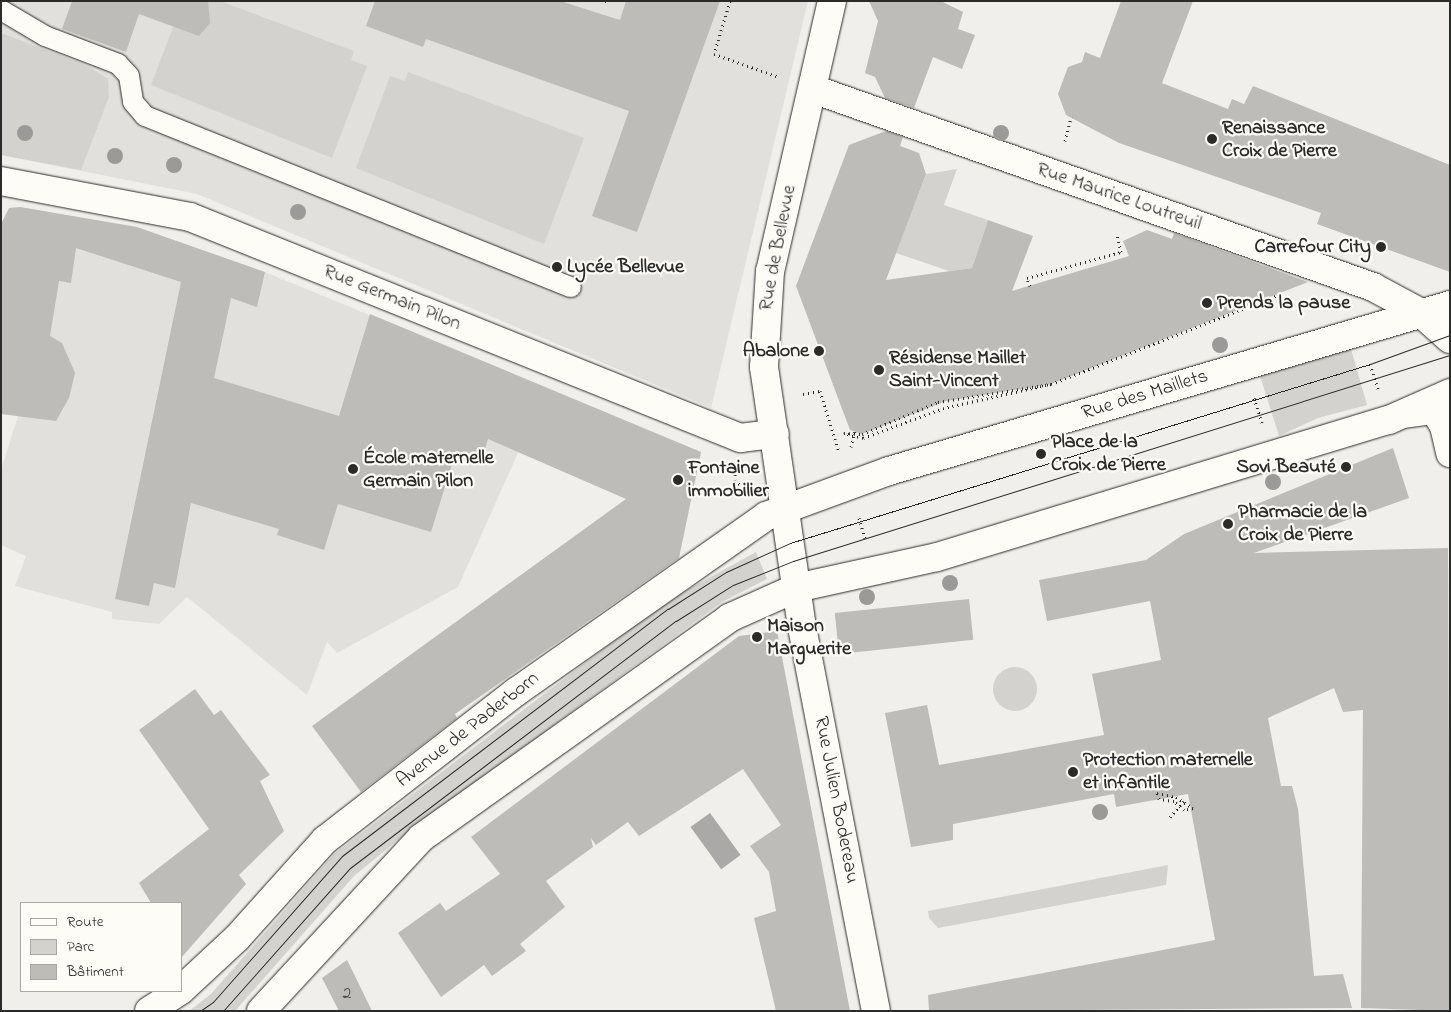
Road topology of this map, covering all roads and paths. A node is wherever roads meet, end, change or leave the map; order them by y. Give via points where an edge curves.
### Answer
1 (730, 1) edge
2 (832, 1) edge
3 (1, 10) edge
4 (812, 89) junction
5 (1, 180) edge
6 (1122, 231) dead end
7 (1030, 286) dead end
8 (571, 287) dead end
9 (1287, 291) dead end
10 (1450, 305) edge
11 (1421, 313) junction
12 (1359, 332) junction
13 (1450, 339) edge
14 (1244, 366) junction
15 (1450, 393) edge
16 (994, 395) junction
17 (1396, 417) junction
18 (872, 430) junction
19 (775, 434) junction
20 (862, 434) junction
21 (874, 435) junction
22 (1448, 437) edge
23 (863, 438) junction
24 (1272, 455) junction
25 (734, 474) dead end
26 (752, 489) dead end
27 (785, 506) junction
28 (796, 588) junction
29 (1166, 794) junction
30 (1176, 796) junction
31 (1166, 800) junction
32 (1174, 801) junction
33 (1184, 801) junction
34 (1181, 806) junction
35 (1170, 817) dead end
36 (182, 989) edge
37 (178, 992) edge
38 (149, 1011) edge
39 (261, 1011) edge
40 (876, 1011) edge

1 - 4 path via 714,54
2 - 4 main road, Rue de Bellevue
3 - 8 lane via 45,36 118,64 129,76 133,102 145,116
4 - 11 main road, Rue Maurice Loutreuil via 1373,287
4 - 19 main road, Rue de Bellevue via 768,288 764,368
5 - 19 main road, Rue Germain Pilon via 190,217 740,438
6 - 7 path via 1114,235 1121,252 1028,278
9 - 16 path via 1051,384
10 - 11 main road, Rue des Maillets
11 - 12 main road, Rue des Maillets
11 - 13 main road
12 - 14 main road, Rue des Maillets
12 - 17 path
14 - 24 path
14 - 27 main road, Rue des Maillets
15 - 17 main road
16 - 18 path via 938,402
16 - 21 path via 944,408
17 - 22 main road via 1434,410
17 - 24 main road
18 - 20 path
18 - 21 path
19 - 27 main road, Rue de Bellevue
20 - 23 path
20 - 23 path via 855,434
21 - 23 path
24 - 28 main road via 937,557
25 - 26 path via 739,484
27 - 28 main road, Rue de Bellevue
27 - 36 main road, Avenue de Paderborn via 719,546 524,686 326,840 237,938
28 - 39 main road via 729,618 421,838
28 - 40 main road, Rue Julien Bodereau
29 - 30 path
29 - 31 path
29 - 31 path via 1157,793 1159,800
30 - 32 path
30 - 33 path
31 - 32 path
32 - 34 path
33 - 34 path
33 - 34 path via 1193,808 1184,810
34 - 35 path
37 - 38 main road, Avenue de Paderborn

